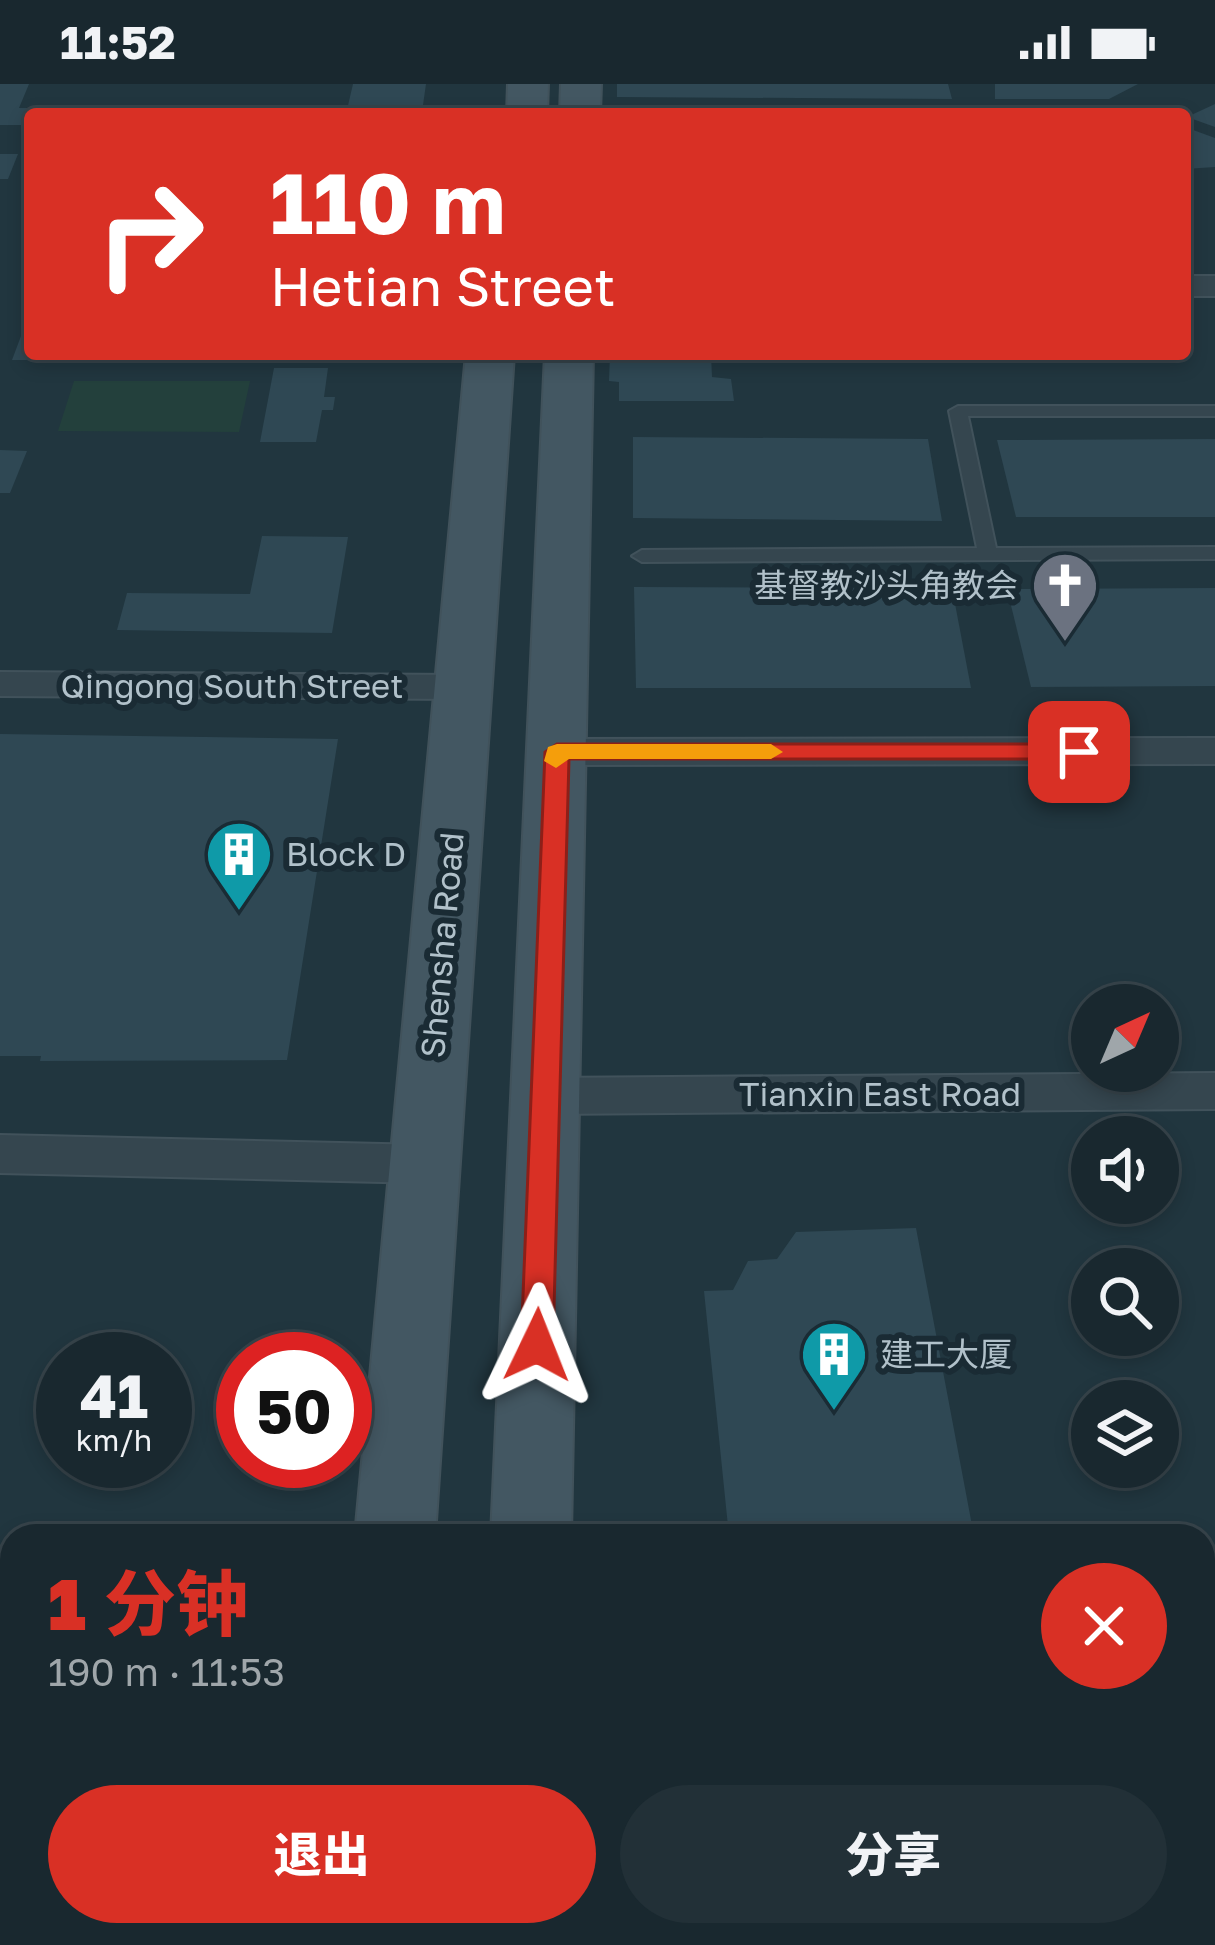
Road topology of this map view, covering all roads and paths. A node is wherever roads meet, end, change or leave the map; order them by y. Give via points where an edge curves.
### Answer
1 (490, 360) edge
2 (569, 360) edge
3 (1215, 411) edge
4 (1215, 553) edge
5 (988, 555) junction
6 (642, 556) dead end
7 (0, 684) edge
8 (463, 687) junction
9 (557, 752) junction
10 (1215, 752) edge
11 (1215, 1091) edge
12 (546, 1096) junction
13 (0, 1154) edge
14 (424, 1164) junction
15 (395, 1524) edge
16 (531, 1524) edge

1 - 8 main road, Shensha Road
2 - 9 main road
3 - 5 lane via 958,411
4 - 5 lane
5 - 6 lane
7 - 8 street, Qingong South Street
8 - 14 main road, Shensha Road
9 - 10 street
9 - 12 main road
11 - 12 street, Tianxin East Road
12 - 16 main road
13 - 14 street
14 - 15 main road, Shensha Road

